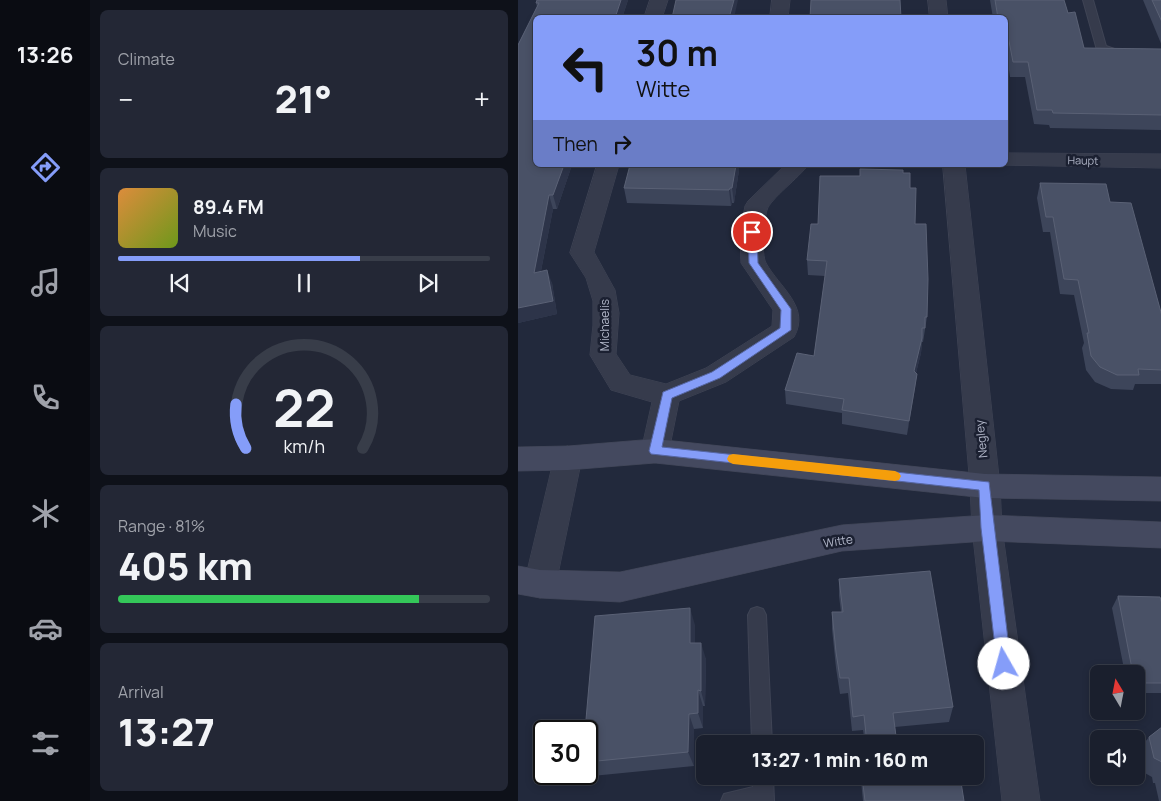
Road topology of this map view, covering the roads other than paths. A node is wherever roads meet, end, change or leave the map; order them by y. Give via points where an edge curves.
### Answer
1 (659, 0) edge
2 (781, 0) edge
3 (938, 0) edge
4 (1088, 0) edge
5 (654, 15) edge
6 (779, 15) edge
7 (939, 15) edge
8 (1162, 55) edge
9 (1008, 160) edge
10 (1161, 162) edge
11 (607, 167) edge
12 (795, 167) edge
13 (954, 167) edge
14 (667, 395) junction
15 (655, 451) junction
16 (568, 458) junction
17 (518, 459) edge
18 (985, 486) junction
19 (1162, 489) edge
20 (987, 528) junction
21 (1162, 535) edge
22 (529, 582) edge
23 (757, 615) dead end
24 (762, 735) edge
25 (763, 791) edge
26 (731, 801) edge
27 (1021, 801) edge

1 - 5 street
2 - 6 street
3 - 7 street
4 - 8 lane via 1101,48 1122,55
9 - 10 street, Haupt
11 - 14 street, Michaelis via 582,253 594,270 606,300 603,355 621,383
12 - 14 street via 756,206 752,232 754,263 786,309 785,330 716,375
13 - 18 street, Negley
14 - 15 street
15 - 16 street
15 - 18 street
16 - 17 street
16 - 22 street
18 - 19 street
18 - 20 street, Negley
20 - 21 street, Witte
20 - 22 street, Witte via 842,538 620,587
20 - 27 street, Negley
23 - 24 lane
25 - 26 lane

